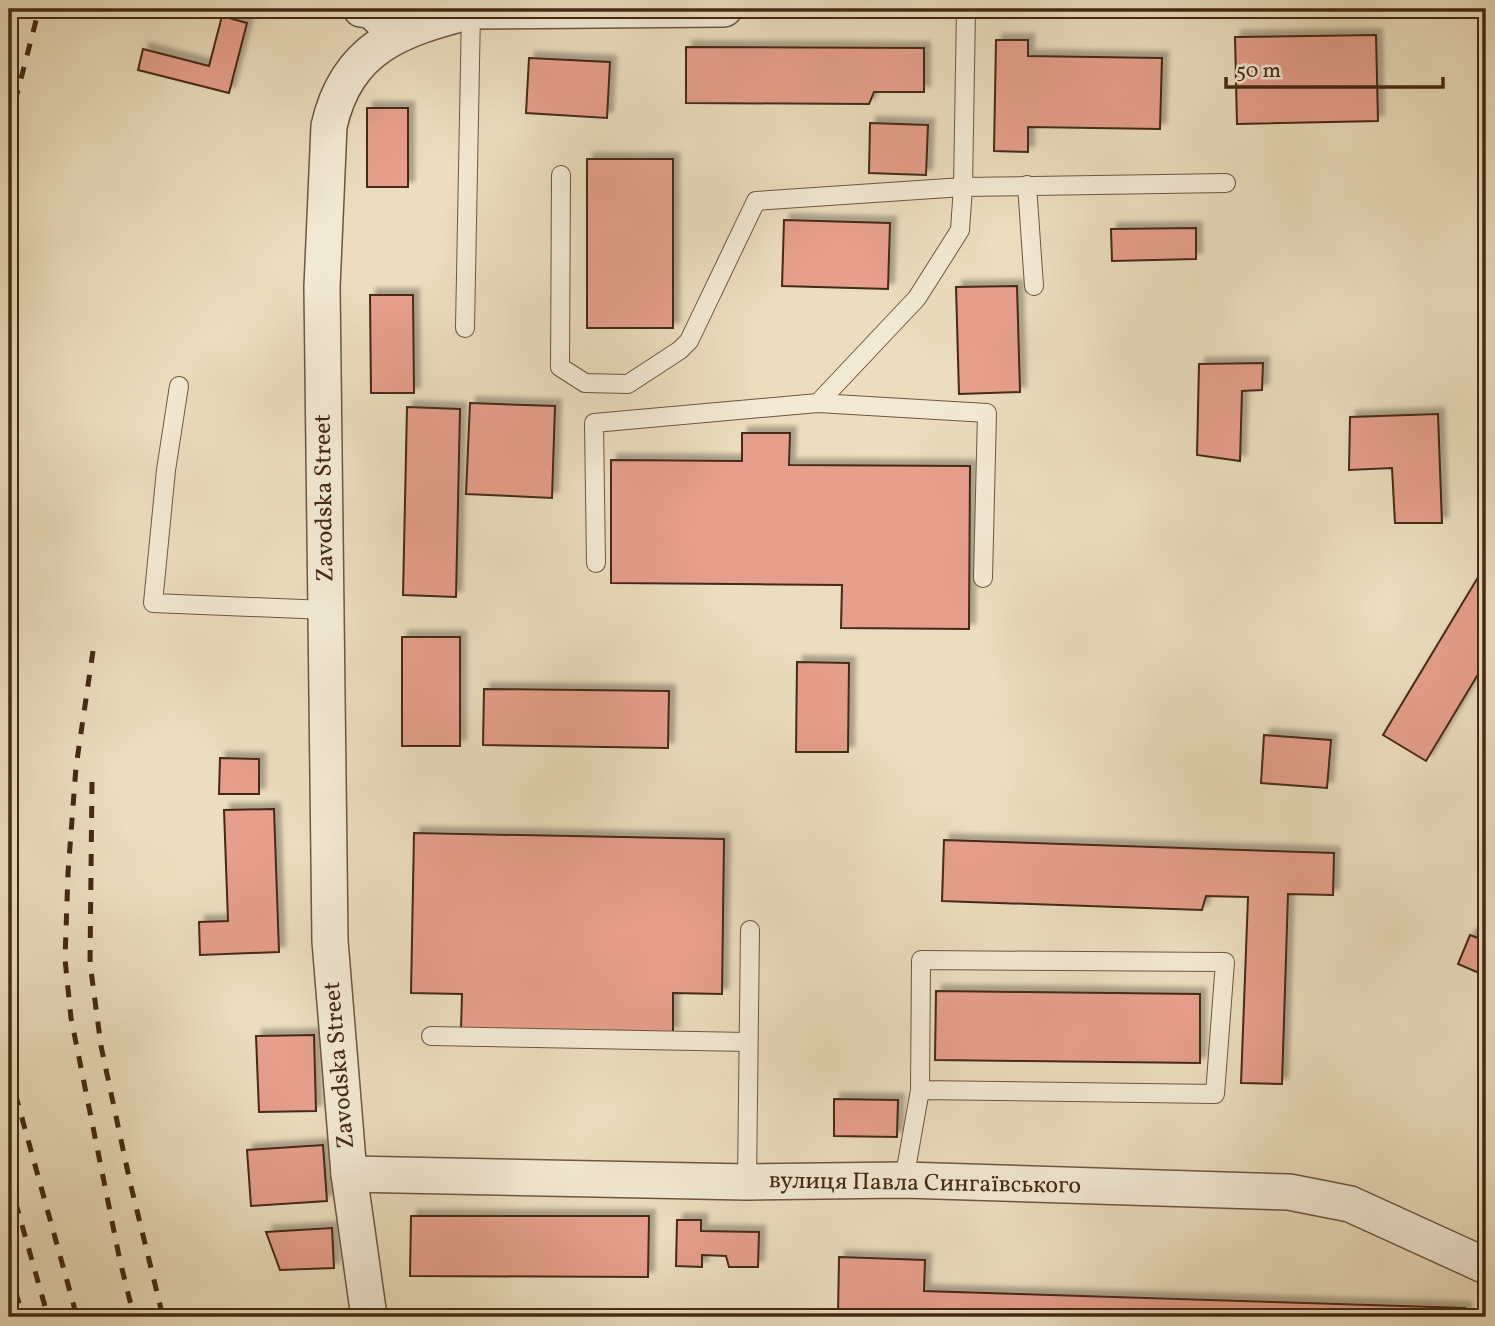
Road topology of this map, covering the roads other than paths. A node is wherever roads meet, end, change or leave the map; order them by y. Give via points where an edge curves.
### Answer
1 (368, 9) edge
2 (724, 9) edge
3 (966, 9) edge
4 (471, 11) junction
5 (397, 35) junction
6 (561, 175) dead end
7 (1226, 183) dead end
8 (1027, 185) junction
9 (963, 187) junction
10 (1034, 286) dead end
11 (465, 328) dead end
12 (179, 386) dead end
13 (818, 403) junction
14 (596, 563) dead end
15 (984, 578) dead end
16 (326, 610) junction
17 (750, 930) dead end
18 (431, 1036) dead end
19 (748, 1042) junction
20 (920, 1090) junction
21 (349, 1174) junction
22 (904, 1180) junction
23 (747, 1182) junction
24 (1486, 1266) edge
25 (369, 1317) edge

1 - 5 street
2 - 4 street, Zavodska Street
3 - 9 lane
4 - 5 street, Zavodska Street
4 - 11 lane
5 - 16 street, Zavodska Street via 352,72 329,126 322,287
6 - 9 lane via 560,367 585,383 628,384 689,341 756,201
7 - 8 lane
8 - 9 lane
8 - 10 lane
9 - 13 lane via 960,230 917,298
12 - 16 lane via 153,603
13 - 14 lane via 594,423
13 - 15 lane via 987,413
16 - 21 street, Zavodska Street via 330,941
17 - 19 lane
18 - 19 lane
19 - 23 lane
20 - 20 lane via 921,960 1225,962 1215,1094
20 - 22 lane
21 - 23 street, вулиця Павла Сингаївського
21 - 25 street, Zavodska Street
22 - 23 street, вулиця Павла Сингаївського
22 - 24 street, вулиця Павла Сингаївського via 1289,1192 1350,1204

